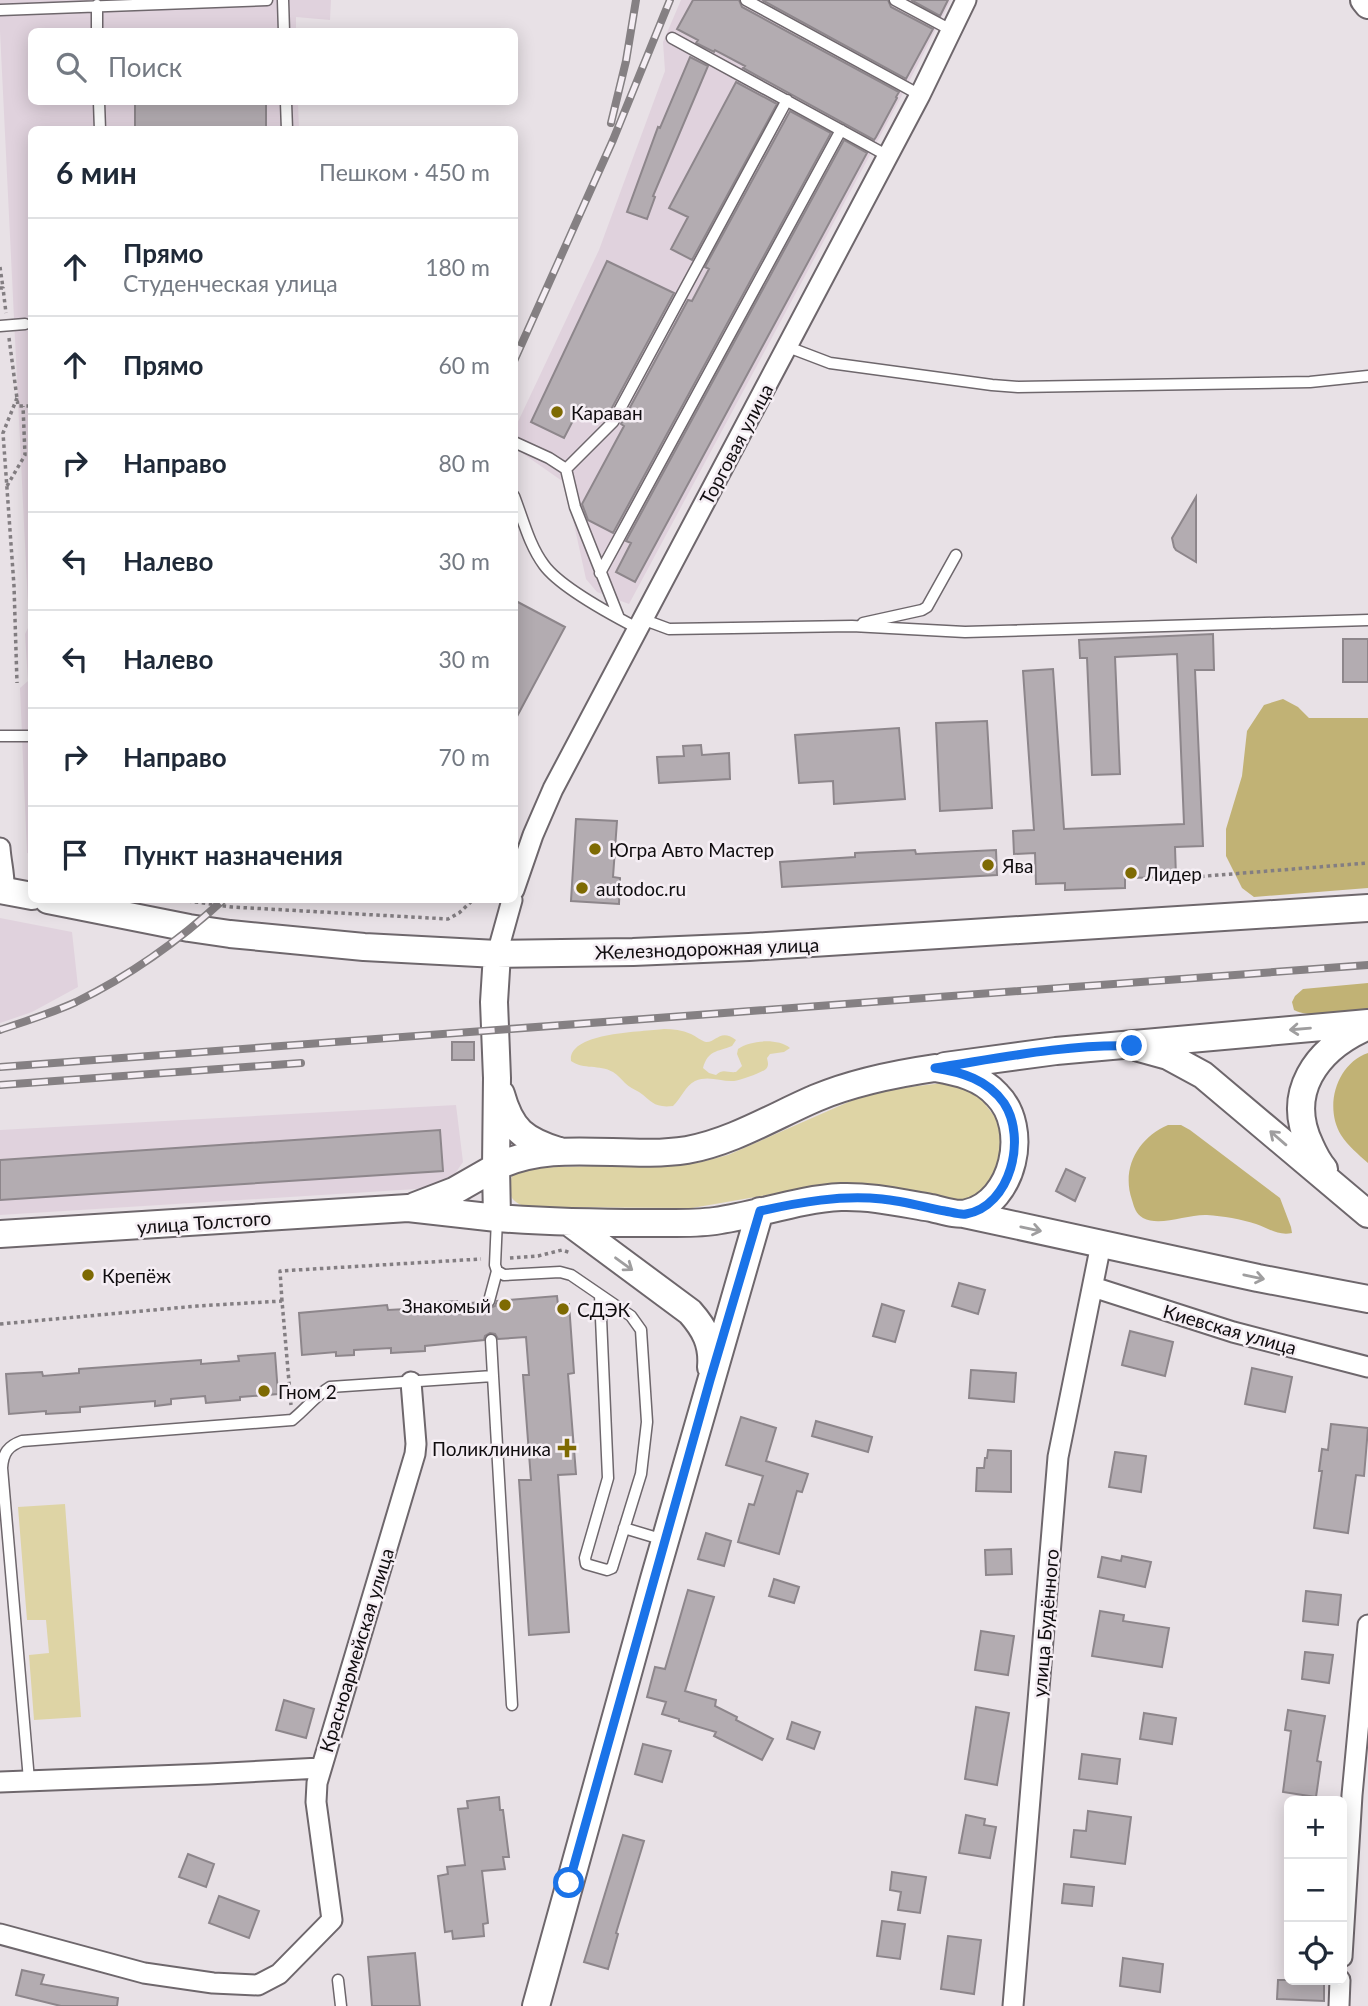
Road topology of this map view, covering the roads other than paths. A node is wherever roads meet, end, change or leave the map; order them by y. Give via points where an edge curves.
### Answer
1 (267, 0) edge
2 (283, 0) edge
3 (746, 0) edge
4 (895, 0) edge
5 (966, 0) edge
6 (1364, 0) edge
7 (97, 5) junction
8 (1368, 5) edge
9 (0, 10) edge
10 (97, 28) edge
11 (284, 28) edge
12 (951, 30) junction
13 (672, 38) dead end
14 (920, 95) junction
15 (787, 100) junction
16 (99, 105) edge
17 (286, 105) edge
18 (100, 126) edge
19 (287, 126) edge
20 (841, 130) junction
21 (888, 156) junction
22 (25, 324) dead end
23 (4, 326) edge
24 (788, 347) junction
25 (1368, 376) edge
26 (518, 444) edge
27 (566, 469) junction
28 (518, 507) edge
29 (956, 555) dead end
30 (600, 573) junction
31 (619, 618) junction
32 (1368, 620) edge
33 (640, 624) junction
34 (852, 626) junction
35 (0, 736) edge
36 (28, 736) edge
37 (0, 848) edge
38 (518, 879) edge
39 (2, 890) edge
40 (28, 895) edge
41 (63, 903) edge
42 (511, 903) edge
43 (1368, 908) edge
44 (497, 954) junction
45 (1368, 1025) edge
46 (1111, 1046) junction
47 (935, 1068) junction
48 (497, 1078) junction
49 (564, 1152) junction
50 (496, 1167) junction
51 (408, 1208) junction
52 (1360, 1208) edge
53 (760, 1211) junction
54 (964, 1214) junction
55 (497, 1218) junction
56 (570, 1223) junction
57 (0, 1234) edge
58 (1101, 1244) junction
59 (497, 1271) junction
60 (1093, 1287) junction
61 (600, 1295) junction
62 (1368, 1299) edge
63 (489, 1301) dead end
64 (491, 1340) dead end
65 (1368, 1367) edge
66 (493, 1376) junction
67 (710, 1380) junction
68 (411, 1382) junction
69 (624, 1528) junction
70 (665, 1540) junction
71 (1368, 1625) edge
72 (512, 1705) dead end
73 (320, 1768) junction
74 (29, 1780) junction
75 (0, 1783) edge
76 (1344, 1922) edge
77 (0, 1934) edge
78 (338, 1980) dead end
79 (1340, 1985) edge
80 (341, 2006) edge
81 (536, 2006) edge
82 (1013, 2006) edge
83 (1339, 2006) edge

1 - 7 lane
2 - 11 lane
3 - 14 lane
4 - 12 lane
5 - 12 street, Торговая улица
6 - 8 street
7 - 9 lane
7 - 10 lane
12 - 14 street, Торговая улица
13 - 15 lane
14 - 21 street, Торговая улица
15 - 20 lane
15 - 27 lane via 613,422
16 - 18 lane
17 - 19 lane
20 - 21 lane
20 - 30 lane
21 - 24 street, Торговая улица
22 - 23 lane
24 - 25 lane via 830,363 1018,387 1310,382
24 - 33 street, Торговая улица
26 - 27 lane
27 - 30 lane
28 - 31 lane via 544,566 564,585
29 - 34 lane via 927,607
30 - 31 lane
31 - 33 lane
32 - 34 lane via 965,632
33 - 34 lane via 669,629
33 - 38 street, Торговая улица via 542,812
35 - 36 lane
37 - 39 street via 5,875
39 - 40 street
41 - 44 street, Железнодорожная улица via 242,935
42 - 44 street
43 - 44 street, Железнодорожная улица via 749,947
44 - 48 street
45 -> 46 street
45 - 52 street via 1321,1058 1302,1093 1300,1112 1318,1163
46 - 47 street
52 -> 46 street via 1203,1075 1149,1050
47 - 49 street via 841,1088 736,1135 686,1150
47 - 54 street via 988,1086 1013,1121 1013,1153 1005,1182 989,1203
48 - 49 street via 513,1123 537,1144
48 - 50 street
49 - 50 street via 518,1158
50 - 51 street via 454,1191
50 - 55 street
51 - 55 street
51 - 57 street, улица Толстого
53 - 54 street via 841,1197 883,1199
53 - 56 street via 715,1221
53 - 67 street
54 -> 58 street
55 - 56 street
55 - 59 lane
56 -> 67 street via 690,1312 709,1341
58 - 60 street, улица Будённого
58 -> 62 street
59 - 61 lane via 504,1275 560,1272
59 - 63 lane
60 - 65 street, Киевская улица via 1233,1332
60 - 82 street, улица Будённого via 1058,1457
61 - 69 lane via 631,1315 641,1330 647,1422 641,1474
61 - 69 lane via 608,1478 586,1564 607,1570 612,1567
64 - 66 lane
66 - 68 lane
66 - 72 lane
67 - 70 street
68 - 73 street, Красноармейская улица via 415,1454
68 - 74 lane via 330,1387 292,1420 12,1445 3,1455 2,1468
69 - 70 lane
70 - 81 street
71 - 76 street
73 - 74 street
73 - 77 street, Красноармейская улица via 316,1802 332,1920 279,1974 258,1985 144,1973
74 - 75 street
78 - 80 lane
79 - 83 street

